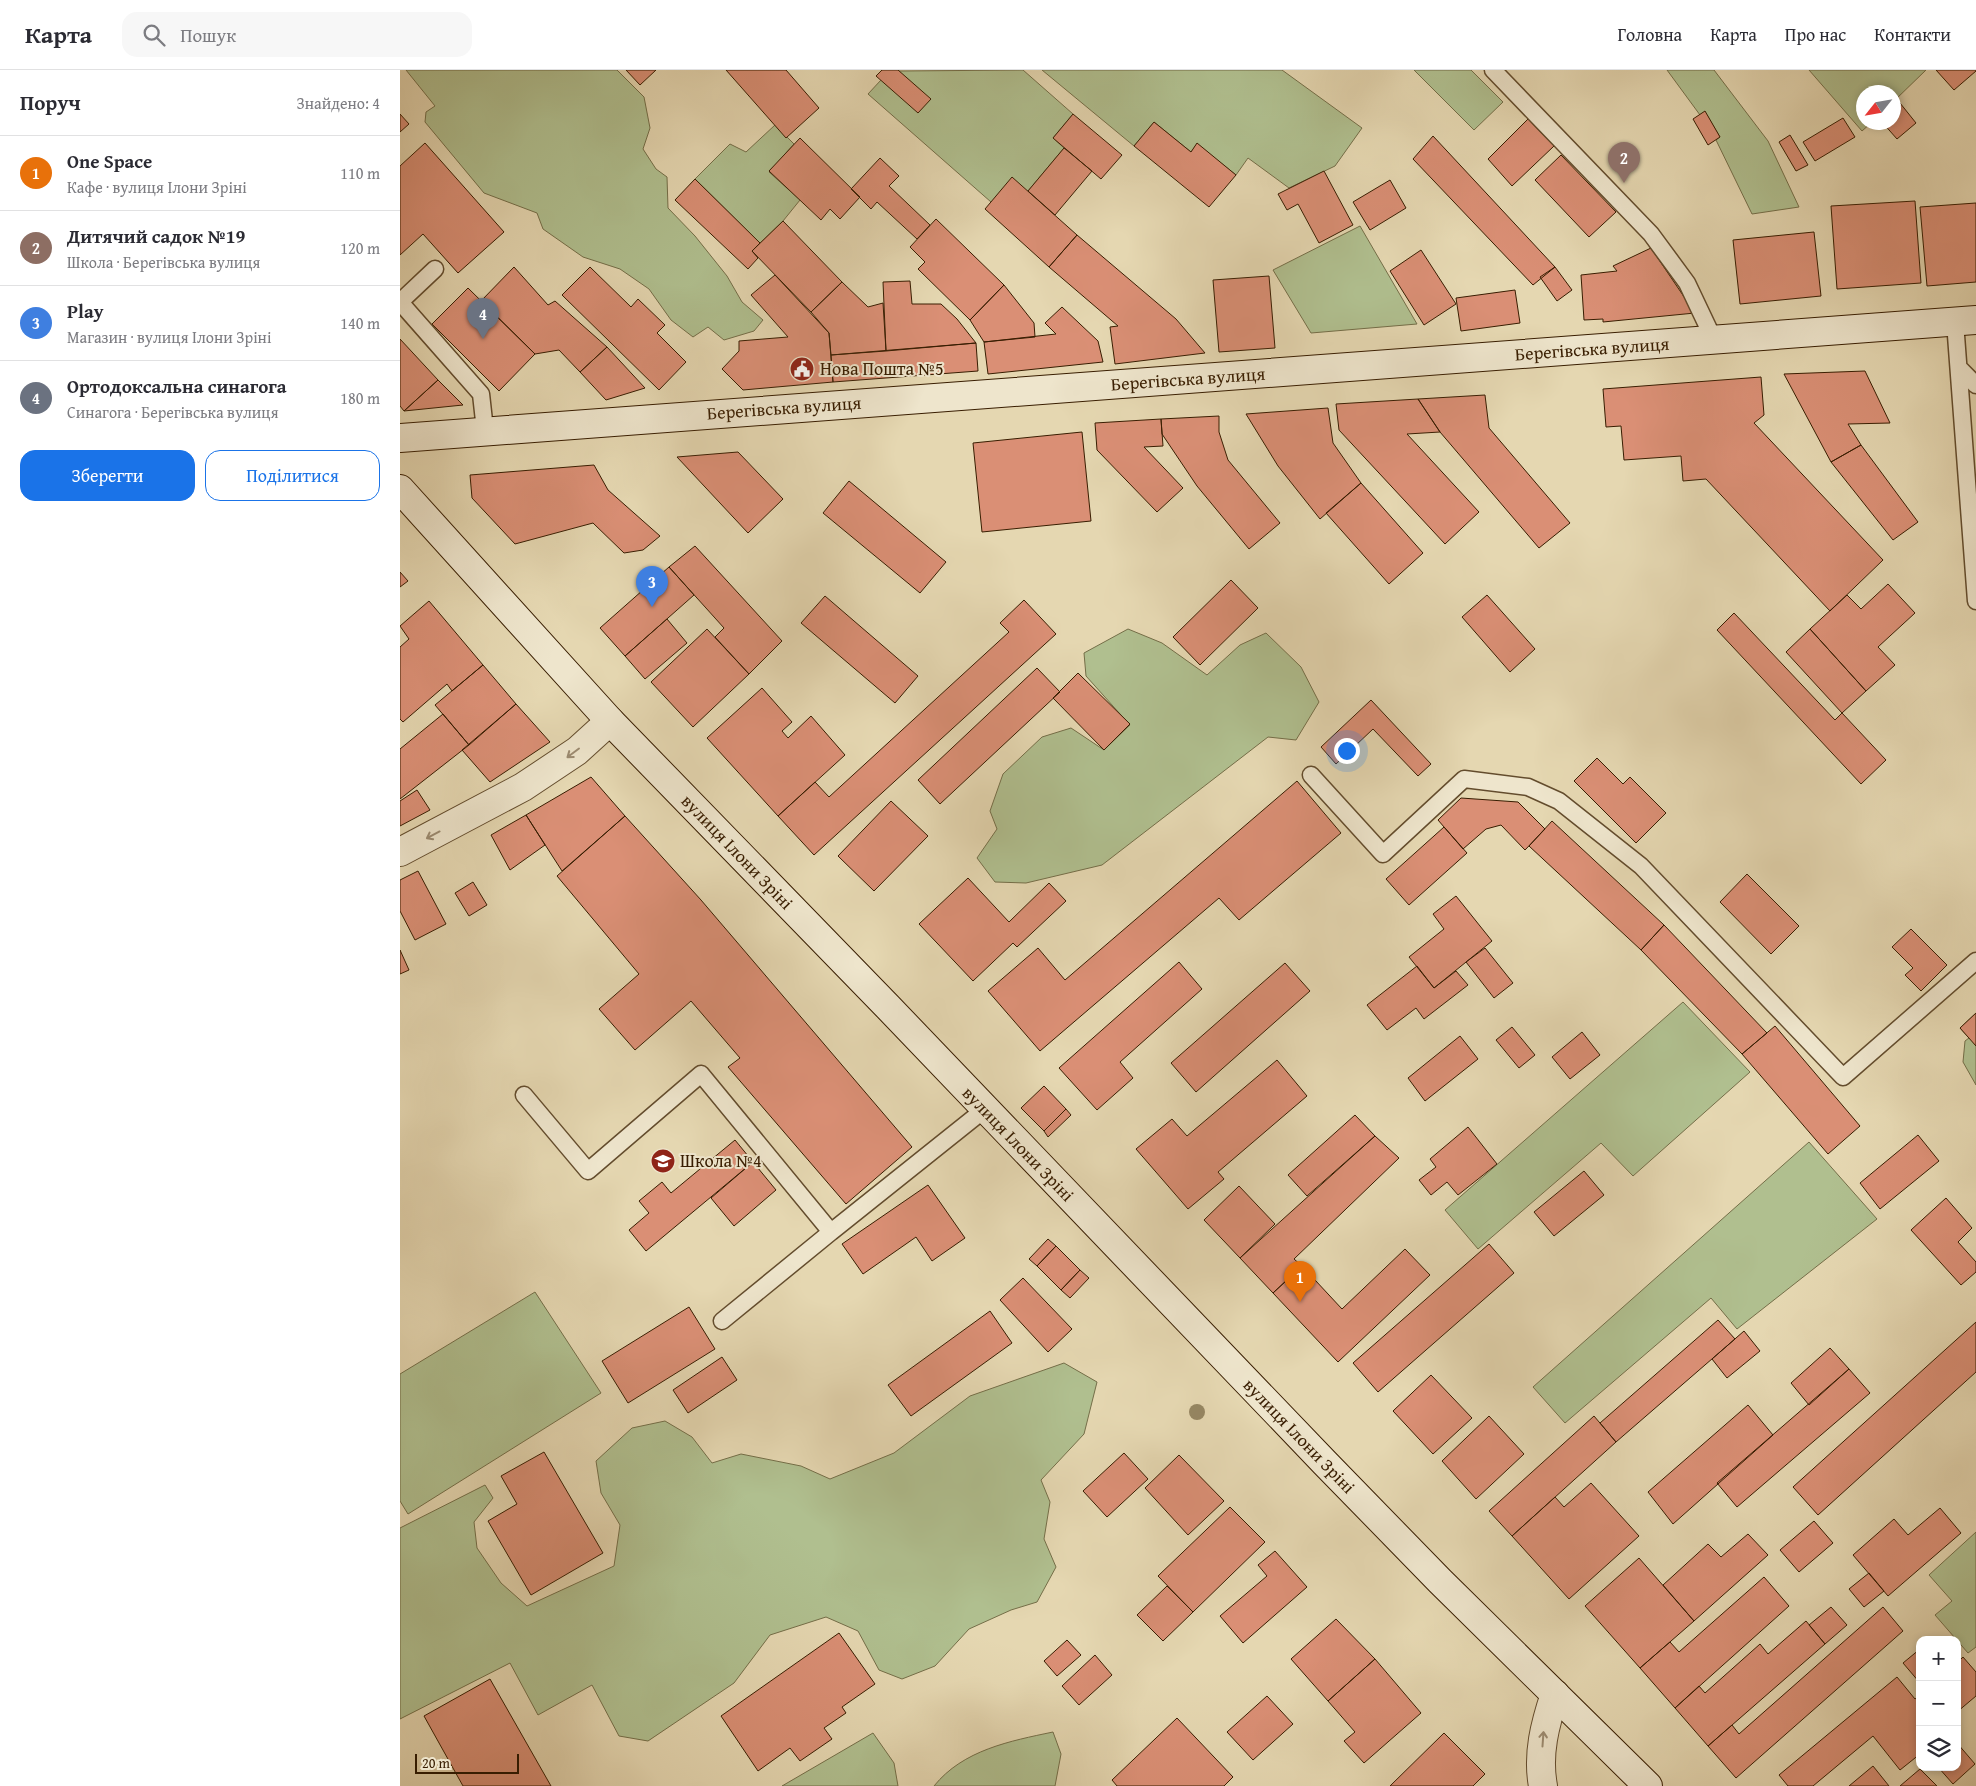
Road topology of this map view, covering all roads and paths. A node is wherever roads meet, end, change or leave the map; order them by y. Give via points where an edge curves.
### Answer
1 (1493, 70) edge
2 (435, 269) dead end
3 (1965, 321) edge
4 (1714, 340) junction
5 (1960, 369) junction
6 (1976, 385) edge
7 (485, 430) junction
8 (400, 438) edge
9 (400, 489) edge
10 (1976, 601) edge
11 (610, 721) junction
12 (1311, 775) dead end
13 (400, 852) edge
14 (1976, 961) edge
15 (524, 1095) dead end
16 (985, 1109) junction
17 (831, 1232) junction
18 (722, 1321) dead end
19 (1555, 1694) junction
20 (1543, 1786) edge
21 (1648, 1786) edge

1 - 4 lane via 1651,234 1688,283
2 - 7 lane via 400,302 481,394
3 - 4 main road, Берегівська вулиця
3 - 5 lane
4 - 7 main road, Берегівська вулиця
5 - 6 lane
5 - 10 lane
7 - 8 main road, Берегівська вулиця
9 - 11 main road, вулиця Ілони Зріні
11 -> 13 main road via 577,751 523,788
11 - 16 main road, вулиця Ілони Зріні
12 - 14 lane via 1383,854 1464,779 1528,787 1559,801 1641,866 1843,1077
15 - 17 lane via 588,1171 701,1074
16 - 17 lane
16 - 19 main road, вулиця Ілони Зріні via 1332,1470
17 - 18 lane
20 -> 19 main road via 1540,1771 1544,1728
19 - 21 main road, вулиця Ілони Зріні

